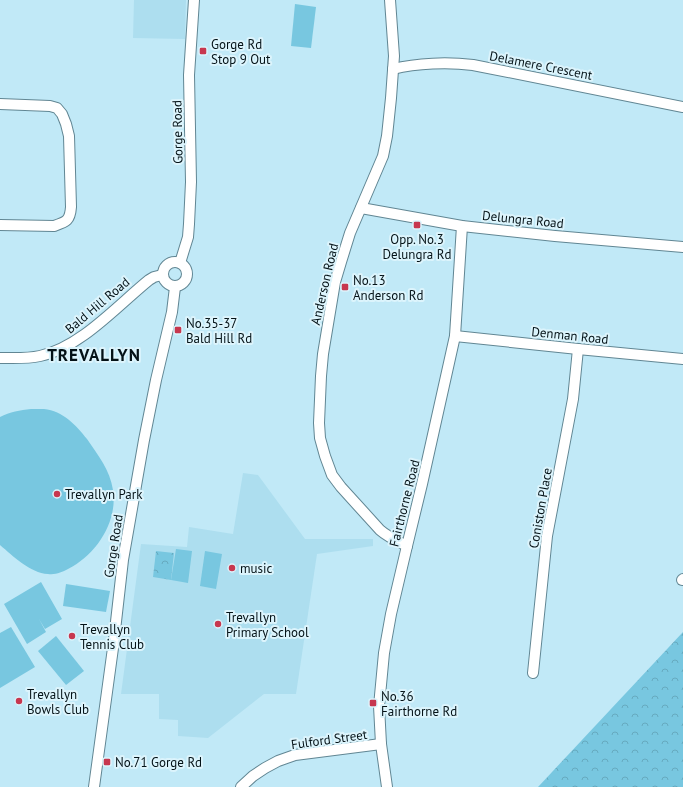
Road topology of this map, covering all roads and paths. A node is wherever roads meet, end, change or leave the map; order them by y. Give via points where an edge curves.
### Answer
1 (194, 0) edge
2 (390, 0) edge
3 (393, 69) junction
4 (0, 104) edge
5 (683, 107) edge
6 (361, 208) junction
7 (0, 225) edge
8 (462, 226) junction
9 (683, 247) edge
10 (180, 263) junction
11 (162, 275) junction
12 (175, 287) junction
13 (455, 336) junction
14 (578, 349) junction
15 (0, 358) edge
16 (683, 359) edge
17 (407, 546) junction
18 (533, 673) dead end
19 (381, 744) junction
20 (94, 787) edge
21 (241, 787) edge
22 (386, 787) edge

1 - 10 street, Gorge Road via 189,75 189,224
2 - 3 street, Anderson Road
3 - 5 street, Delamere Crescent via 403,66 459,63
3 - 6 street, Anderson Road via 383,156
4 - 7 street via 50,106 57,108 62,114 69,136 71,207 68,220 62,224
6 - 8 street, Delungra Road
6 - 17 street, Anderson Road via 350,233 332,300 321,376 320,438 332,475 341,487 385,535
8 - 9 street, Delungra Road
8 - 13 street, Fairthorne Road
10 - 11 street via 169,263
10 - 12 street via 186,268 187,277 183,284
11 - 12 street via 168,285
11 - 15 street, Bald Hill Road via 149,280 70,345 41,356
12 - 20 street, Gorge Road via 172,312 145,432 124,560
13 - 14 street, Denman Road
13 - 17 street, Fairthorne Road
14 - 16 street, Denman Road
14 - 18 street, Coniston Place via 573,399 547,536
17 - 19 street, Fairthorne Road via 384,652 379,706
19 - 21 street, Fulford Street via 295,755 265,768
19 - 22 street, Fairthorne Road

